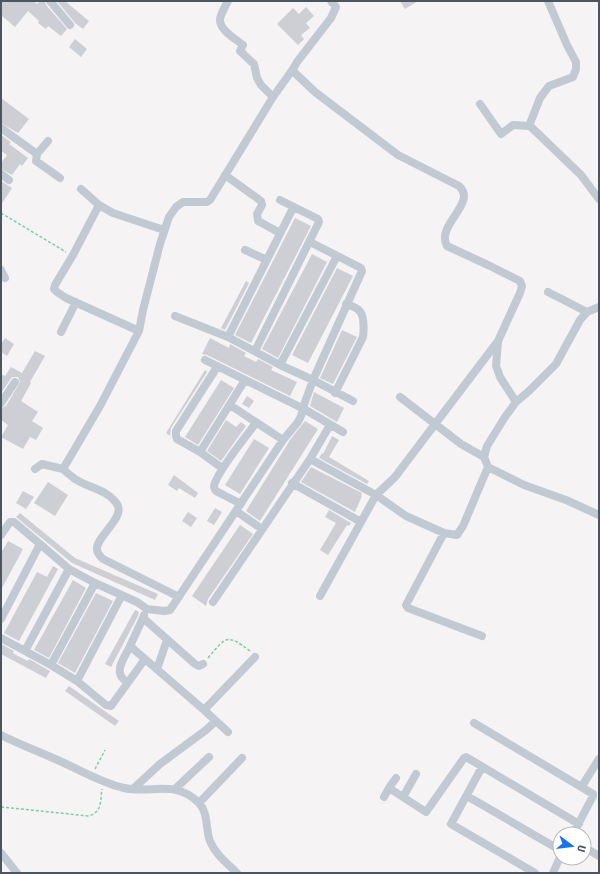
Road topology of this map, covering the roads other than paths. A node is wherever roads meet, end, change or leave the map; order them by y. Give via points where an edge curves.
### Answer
1 (50, 1) edge
2 (228, 1) edge
3 (548, 1) edge
4 (336, 3) edge
5 (70, 25) dead end
6 (294, 69) junction
7 (273, 97) junction
8 (480, 104) dead end
9 (529, 125) junction
10 (1, 128) edge
11 (48, 141) dead end
12 (37, 154) junction
13 (1, 174) edge
14 (226, 176) junction
15 (60, 178) dead end
16 (9, 180) dead end
17 (81, 189) dead end
18 (599, 199) edge
19 (280, 200) dead end
20 (99, 205) junction
21 (293, 208) junction
22 (164, 230) junction
23 (280, 233) junction
24 (310, 242) junction
25 (245, 250) dead end
26 (337, 256) junction
27 (267, 260) junction
28 (1, 270) edge
29 (5, 278) dead end
30 (548, 292) dead end
31 (76, 302) junction
32 (346, 304) junction
33 (599, 308) edge
34 (587, 312) junction
35 (175, 316) dead end
36 (139, 331) junction
37 (61, 332) dead end
38 (228, 337) junction
39 (498, 341) junction
40 (255, 351) junction
41 (205, 360) dead end
42 (280, 365) junction
43 (218, 367) junction
44 (245, 380) junction
45 (313, 380) junction
46 (15, 382) dead end
47 (335, 393) junction
48 (400, 397) dead end
49 (353, 401) dead end
50 (516, 402) junction
51 (1, 403) edge
52 (230, 405) junction
53 (304, 409) junction
54 (256, 423) junction
55 (330, 425) junction
56 (436, 425) junction
57 (343, 432) dead end
58 (284, 440) junction
59 (200, 452) junction
60 (484, 457) junction
61 (310, 459) junction
62 (488, 467) junction
63 (222, 468) junction
64 (35, 469) dead end
65 (63, 469) junction
66 (292, 483) junction
67 (376, 495) junction
68 (238, 507) junction
69 (599, 515) edge
70 (361, 522) junction
71 (262, 529) junction
72 (444, 533) junction
73 (1, 535) edge
74 (40, 544) junction
75 (69, 569) junction
76 (95, 583) junction
77 (122, 595) junction
78 (320, 596) dead end
79 (178, 597) junction
80 (213, 602) dead end
81 (147, 609) junction
82 (143, 618) junction
83 (1, 619) edge
84 (482, 636) dead end
85 (1, 638) edge
86 (168, 640) junction
87 (130, 646) junction
88 (25, 651) junction
89 (255, 657) road end
90 (144, 659) junction
91 (203, 664) road end
92 (51, 665) junction
93 (157, 669) junction
94 (77, 681) junction
95 (128, 683) junction
96 (204, 710) junction
97 (216, 721) junction
98 (474, 723) dead end
99 (228, 732) dead end
100 (1, 735) edge
101 (209, 757) dead end
102 (242, 758) dead end
103 (599, 759) edge
104 (482, 767) junction
105 (416, 774) dead end
106 (396, 778) dead end
107 (582, 786) junction
108 (134, 788) junction
109 (390, 788) junction
110 (176, 789) junction
111 (467, 796) junction
112 (384, 797) dead end
113 (403, 797) junction
114 (199, 803) junction
115 (579, 824) joint
116 (552, 845) edge
117 (1, 853) edge
118 (18, 873) edge
119 (237, 873) edge
120 (535, 873) edge

1 - 5 street
2 - 7 street via 220,20 221,25 243,45 240,50 254,64 261,85
3 - 9 street via 576,62 576,69 571,79 554,84 546,91
4 - 6 street via 331,18
6 - 7 street
6 - 39 street via 315,92 398,155 464,190 464,198 447,228 444,242 447,246 520,281 522,286
7 - 14 street
8 - 9 street via 500,134 513,125
9 - 18 street via 581,175
10 - 12 street
11 - 12 street
12 - 15 street via 36,161
13 - 16 street
14 - 22 street via 207,202 183,202 176,206 168,217
14 - 23 street via 261,201 258,221
17 - 20 street
19 - 21 street
20 - 22 street via 112,213
20 - 31 street via 55,284 54,289 57,292
21 - 23 street
21 - 24 street via 318,219
22 - 36 street
23 - 27 street
24 - 26 street
24 - 40 street
25 - 27 street
26 - 32 street via 361,268 362,271
26 - 42 street
27 - 38 street
28 - 29 street
30 - 34 street
31 - 36 street
31 - 37 street
32 - 45 street
32 - 47 street via 361,313 364,329 363,337
33 - 34 street
34 - 50 street via 556,364
35 - 38 street
36 - 65 street via 100,406
38 - 40 street
39 - 50 street via 496,366
39 - 56 street
40 - 42 street
41 - 43 street
42 - 45 street
43 - 44 street
43 - 59 street via 176,432 177,439
44 - 52 street
44 - 53 street
45 - 47 street
45 - 53 street
46 - 51 street
47 - 49 street
48 - 56 street
50 - 60 street via 486,446
52 - 54 street
52 - 59 street
53 - 55 street
53 - 58 street via 298,422
54 - 58 street
54 - 63 street
55 - 57 street
55 - 61 street
56 - 60 street
56 - 67 street via 396,477
58 - 68 street
59 - 63 street
60 - 62 street
61 - 66 street
61 - 67 street
62 - 69 street via 524,485
62 - 72 street via 461,531 457,535
63 - 68 street via 214,488
64 - 65 street via 42,464
65 - 79 street via 75,480 98,489 118,505 115,518 98,544 97,550 101,557
66 - 70 street
66 - 71 street
67 - 70 street
67 - 72 street via 406,516
68 - 71 street
68 - 79 street
70 - 78 street
71 - 80 street
72 - 84 street via 406,605 408,608
73 - 74 street via 10,522 14,522
74 - 75 street
74 - 83 street
75 - 76 street
75 - 88 street
76 - 77 street
76 - 92 street
77 - 81 street
77 - 94 street
79 - 81 street via 170,610
81 - 82 street
82 - 86 street
82 - 87 street
85 - 88 street
86 - 91 street via 195,664
86 - 93 street
87 - 90 street
87 - 95 street via 119,672
88 - 92 street
89 - 96 street
90 - 93 street
90 - 95 street
92 - 94 street
93 - 96 street
94 - 95 street via 106,705 111,706
96 - 97 street
97 - 99 street
97 - 108 street via 160,764
98 - 107 street
100 - 108 street via 104,781 125,788
101 - 110 street
102 - 114 street
103 - 107 street
104 - 111 street
104 - 113 street via 464,758 426,812
104 - 115 street
105 - 113 street
106 - 109 street
107 - 115 street via 594,795
108 - 110 street
109 - 112 street
109 - 113 street
110 - 114 street
111 - 116 street
111 - 120 street via 451,824
114 - 119 street via 206,815 212,846
117 - 118 street

